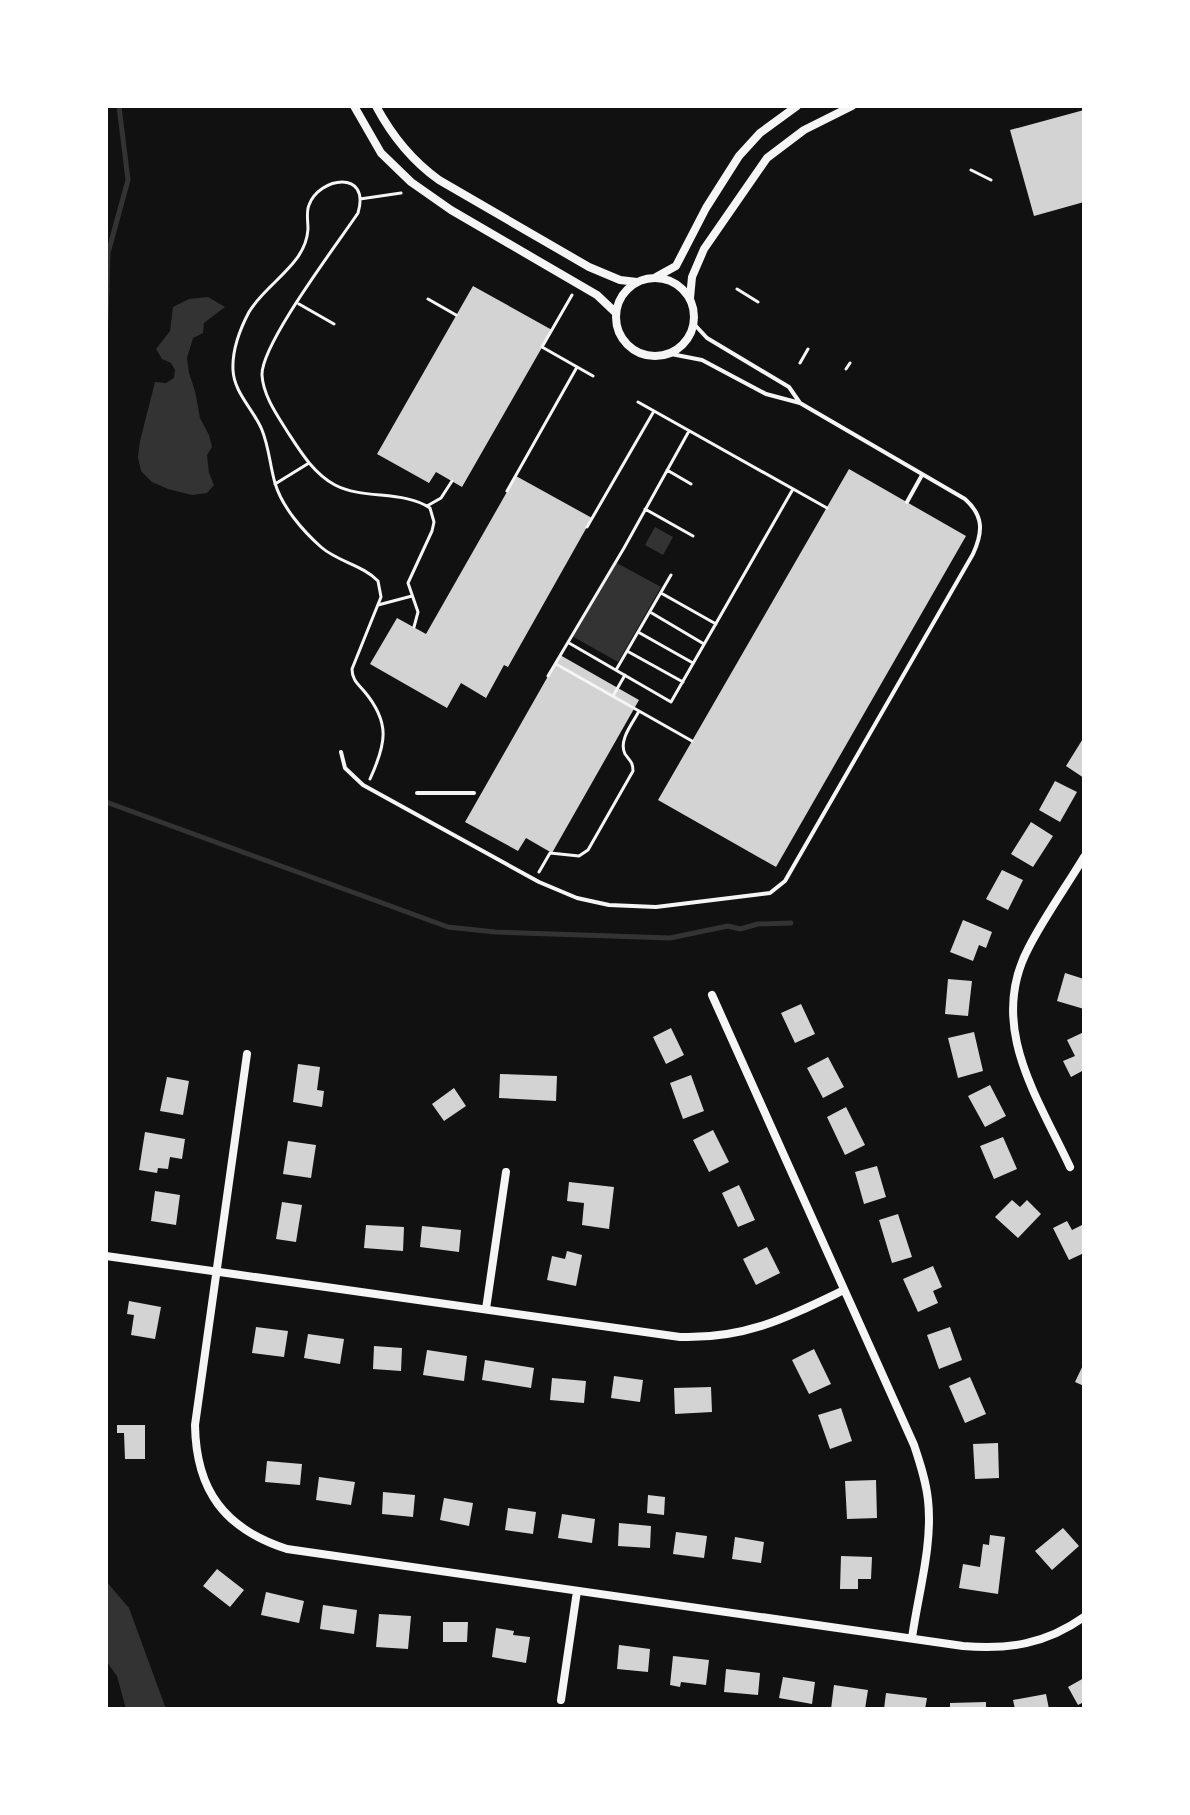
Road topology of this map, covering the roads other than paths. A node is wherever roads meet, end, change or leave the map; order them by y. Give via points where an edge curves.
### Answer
1 (354, 106) edge
2 (376, 106) edge
3 (797, 106) edge
4 (852, 106) edge
5 (655, 278) junction
6 (637, 282) junction
7 (690, 298) junction
8 (616, 313) junction
9 (694, 324) junction
10 (671, 354) junction
11 (800, 403) junction
12 (922, 475) junction
13 (907, 502) dead end
14 (341, 752) dead end
15 (417, 793) dead end
16 (474, 793) dead end
17 (1084, 857) edge
18 (1081, 870) edge
19 (712, 995) dead end
20 (247, 1054) dead end
21 (1070, 1167) dead end
22 (506, 1172) dead end
23 (106, 1256) edge
24 (217, 1270) junction
25 (844, 1290) junction
26 (486, 1309) junction
27 (577, 1591) junction
28 (1084, 1617) edge
29 (912, 1638) junction
30 (561, 1700) dead end

1 - 8 street via 381,153 411,182 597,295
2 - 6 street via 399,144 439,180 589,267
3 - 5 street via 739,156 676,266
4 - 7 street via 804,130 767,158 704,249
5 - 6 street
5 - 7 street via 674,283
6 - 8 street via 623,295
7 - 9 street
8 - 10 street via 618,332 629,347 649,356
9 - 10 street via 688,340
9 - 11 lane via 716,344 789,387
10 - 11 lane via 702,360 766,394
11 - 12 lane
12 - 13 lane
12 - 14 lane via 973,506 982,530 979,541 801,854 770,893 633,907 577,898 367,787 345,768
15 - 16 lane
17 - 18 street
18 - 21 street via 1029,947 1018,971 1012,1010 1022,1063
19 - 25 street
20 - 24 street
22 - 26 street
23 - 24 street
24 - 26 street
24 - 27 street via 195,1449 210,1493 232,1520 287,1549
25 - 26 street via 760,1328 705,1337
25 - 29 street via 924,1473 928,1533
27 - 29 street
27 - 30 street
28 - 29 street via 1053,1636 1017,1647

